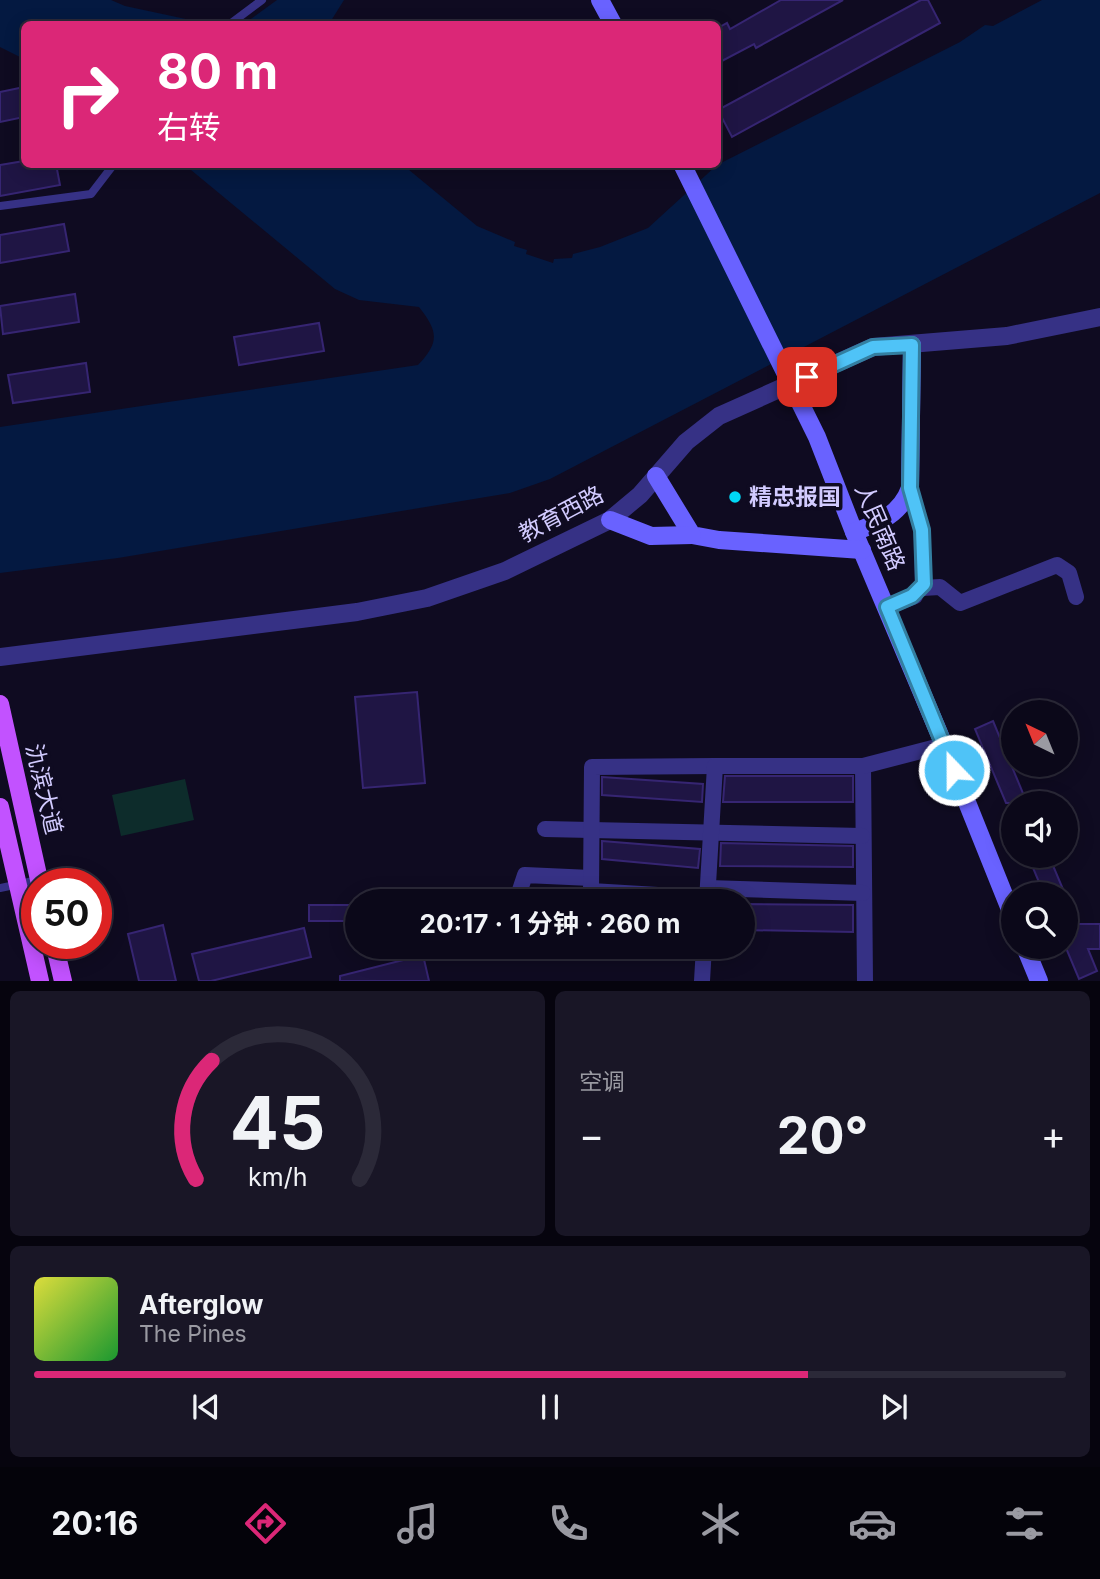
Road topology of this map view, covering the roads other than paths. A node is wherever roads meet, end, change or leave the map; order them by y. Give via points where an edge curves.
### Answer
1 (262, 0) edge
2 (600, 0) edge
3 (234, 21) edge
4 (611, 21) edge
5 (111, 168) edge
6 (684, 168) edge
7 (0, 206) edge
8 (1100, 317) edge
9 (912, 345) junction
10 (656, 476) junction
11 (910, 488) junction
12 (610, 520) junction
13 (854, 532) junction
14 (692, 535) junction
15 (862, 550) junction
16 (921, 591) junction
17 (1076, 597) dead end
18 (887, 607) junction
19 (0, 657) edge
20 (0, 704) edge
21 (944, 745) junction
22 (715, 765) junction
23 (863, 766) junction
24 (0, 807) edge
25 (545, 829) dead end
26 (593, 830) junction
27 (712, 832) junction
28 (862, 836) junction
29 (37, 868) edge
30 (592, 878) junction
31 (9, 886) edge
32 (1001, 887) edge
33 (520, 889) edge
34 (591, 889) edge
35 (708, 889) edge
36 (863, 893) junction
37 (755, 895) edge
38 (58, 959) edge
39 (703, 959) edge
40 (1030, 959) edge
41 (40, 981) edge
42 (63, 981) edge
43 (702, 981) edge
44 (865, 981) edge
45 (1039, 981) edge

1 - 3 lane
2 - 4 main road
5 - 7 lane via 91,194
6 - 13 main road, 人民南路 via 817,437
8 - 9 street, 教育西路 via 1007,335
9 - 10 street, 教育西路 via 873,347 719,416 686,442
9 - 11 main road
10 - 12 street, 教育西路
10 - 14 main road
11 - 13 main road via 895,512
11 - 16 street via 922,530
12 - 14 main road via 651,537
12 - 19 street, 教育西路 via 505,571 427,598 343,614
13 - 15 main road, 人民南路
14 - 15 main road
15 - 18 main road, 人民南路
16 - 17 street via 940,587 960,603 1057,565 1069,573
16 - 18 street
18 - 21 main road, 人民南路
20 - 29 main road, 氿滨大道
21 - 23 street
21 - 32 main road, 人民南路
22 - 23 street
22 - 26 street via 592,767
22 - 27 street
23 - 28 street
24 - 31 main road, 氿滨大道
25 - 26 street
26 - 27 street
26 - 30 street
27 - 28 street
27 - 35 street
28 - 36 street
30 - 33 street via 525,875
30 - 34 street
31 - 41 main road, 氿滨大道
36 - 37 street
36 - 44 street
38 - 42 main road
39 - 43 street
40 - 45 main road

